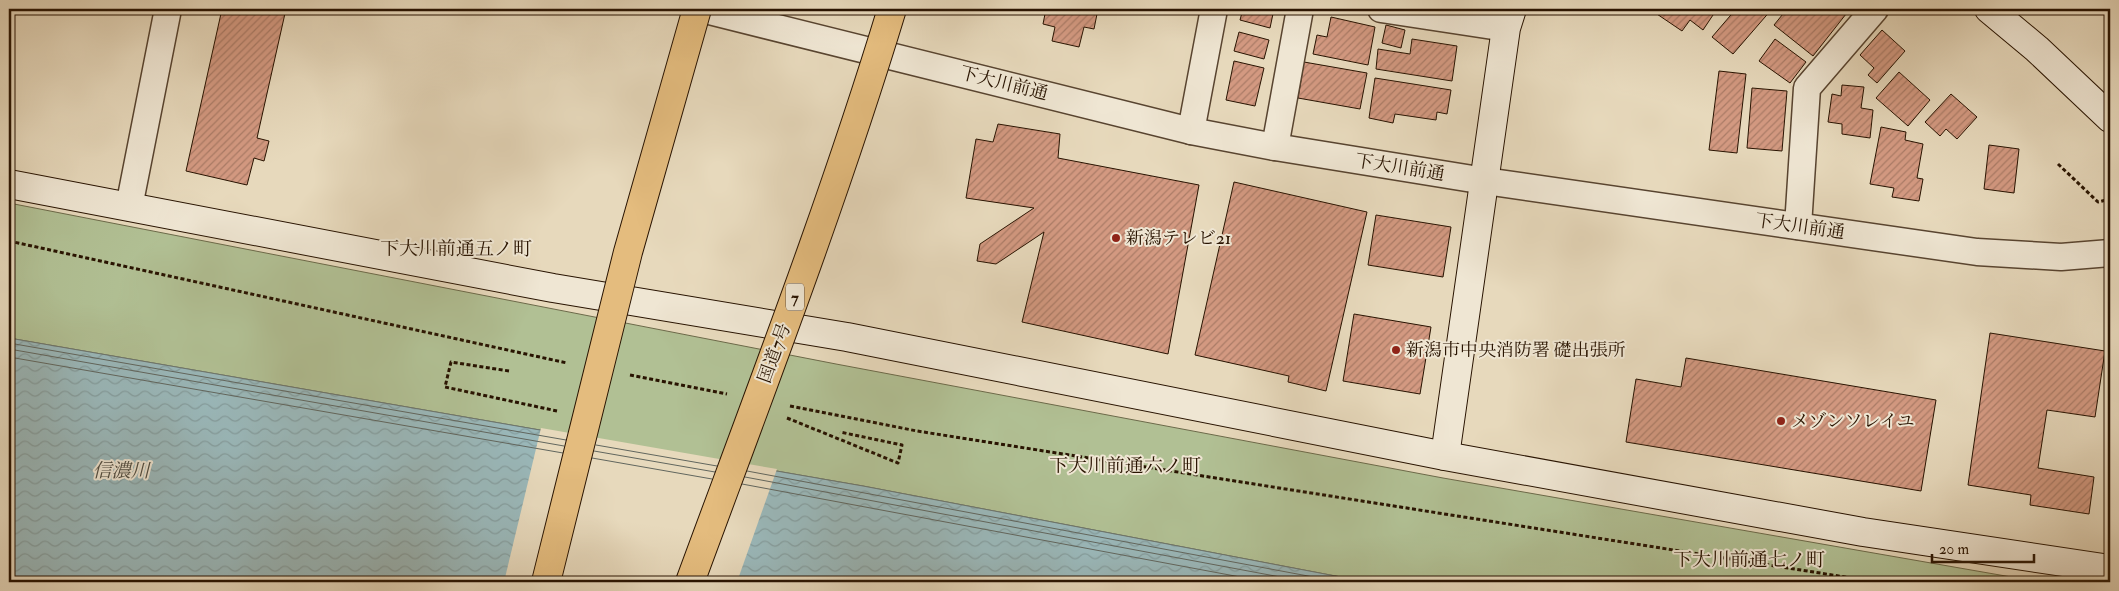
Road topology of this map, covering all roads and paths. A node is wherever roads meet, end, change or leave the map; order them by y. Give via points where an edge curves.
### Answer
1 (168, 9) edge
2 (699, 9) edge
3 (892, 9) edge
4 (1214, 9) edge
5 (1300, 9) edge
6 (1381, 9) edge
7 (1875, 9) edge
8 (1989, 9) edge
9 (1509, 18) edge
10 (2110, 118) edge
11 (1192, 131) junction
12 (1275, 147) junction
13 (2058, 164) dead end
14 (1485, 181) junction
15 (9, 184) edge
16 (2110, 198) edge
17 (129, 207) junction
18 (1798, 226) junction
19 (9, 241) edge
20 (2110, 253) edge
21 (570, 364) dead end
22 (509, 371) dead end
23 (627, 375) dead end
24 (734, 395) dead end
25 (782, 404) dead end
26 (558, 411) dead end
27 (787, 418) dead end
28 (840, 432) dead end
29 (1445, 456) junction
30 (2110, 569) edge
31 (546, 582) edge
32 (690, 582) edge
33 (1877, 582) edge

1 - 17 street
2 - 11 street, 下大川前通
2 - 31 highway, bridge via 628,252
3 - 32 highway, 国道7号 / 7, bridge via 794,298
4 - 11 street
5 - 12 street
6 - 9 street
7 - 18 street via 1807,88
8 - 10 street
9 - 14 street
11 - 12 street, 下大川前通
12 - 14 street, 下大川前通
13 - 16 path via 2098,202
14 - 18 street, 下大川前通
14 - 29 street
15 - 17 street
17 - 29 street via 553,288 847,337
18 - 20 street, 下大川前通 via 1977,252 2061,257
19 - 21 path
22 - 26 path via 452,362 445,387
23 - 24 path
25 - 33 path via 927,432
27 - 28 path via 898,463 902,445
29 - 30 street via 1863,532

